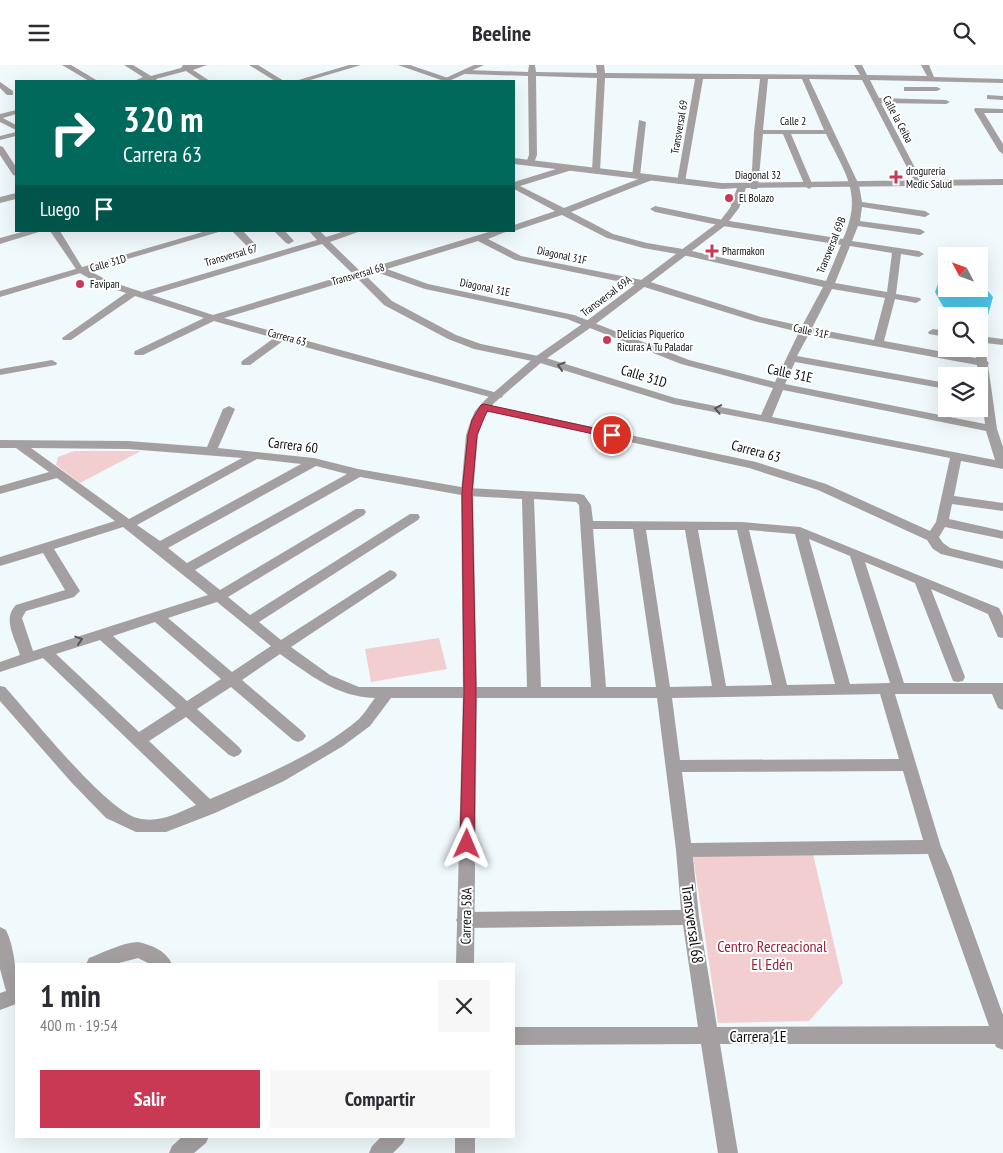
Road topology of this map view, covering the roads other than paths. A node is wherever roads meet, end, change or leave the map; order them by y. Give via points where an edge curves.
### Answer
1 (66, 65) edge
2 (128, 65) edge
3 (203, 65) edge
4 (253, 65) edge
5 (357, 65) edge
6 (402, 65) edge
7 (480, 65) edge
8 (532, 65) edge
9 (600, 65) edge
10 (687, 65) edge
11 (724, 65) edge
12 (858, 65) edge
13 (925, 65) edge
14 (184, 67) edge
15 (532, 74) junction
16 (464, 75) edge
17 (601, 75) junction
18 (799, 75) junction
19 (729, 76) junction
20 (695, 77) junction
21 (764, 77) junction
22 (931, 78) junction
23 (864, 79) junction
24 (92, 80) edge
25 (153, 80) edge
26 (204, 80) edge
27 (278, 80) edge
28 (303, 80) edge
29 (445, 80) edge
30 (1003, 81) edge
31 (0, 84) edge
32 (869, 88) junction
33 (879, 88) dead end
34 (898, 89) dead end
35 (937, 89) dead end
36 (10, 93) dead end
37 (990, 97) dead end
38 (1003, 98) edge
39 (876, 101) junction
40 (946, 102) dead end
41 (1003, 111) edge
42 (15, 112) edge
43 (0, 117) edge
44 (642, 122) dead end
45 (15, 127) edge
46 (758, 132) junction
47 (786, 132) junction
48 (829, 132) junction
49 (15, 134) edge
50 (0, 138) edge
51 (0, 149) edge
52 (1003, 151) edge
53 (13, 161) edge
54 (515, 161) edge
55 (530, 163) junction
56 (0, 165) edge
57 (569, 168) junction
58 (596, 171) junction
59 (636, 176) junction
60 (649, 178) junction
61 (681, 182) junction
62 (1003, 182) edge
63 (919, 183) junction
64 (855, 185) junction
65 (515, 186) edge
66 (809, 186) junction
67 (515, 187) edge
68 (742, 187) junction
69 (754, 187) junction
70 (15, 196) edge
71 (0, 200) edge
72 (858, 204) junction
73 (654, 209) dead end
74 (562, 212) junction
75 (924, 214) dead end
76 (723, 223) junction
77 (855, 223) junction
78 (515, 228) edge
79 (33, 232) edge
80 (56, 232) edge
81 (213, 232) edge
82 (238, 232) edge
83 (280, 232) edge
84 (315, 232) edge
85 (353, 232) edge
86 (500, 232) edge
87 (920, 232) dead end
88 (481, 239) junction
89 (0, 241) edge
90 (289, 241) dead end
91 (324, 241) junction
92 (846, 243) junction
93 (251, 245) dead end
94 (897, 251) junction
95 (683, 252) junction
96 (919, 254) dead end
97 (80, 268) junction
98 (377, 269) junction
99 (358, 274) junction
100 (643, 283) junction
101 (829, 285) junction
102 (0, 294) edge
103 (138, 294) junction
104 (891, 296) junction
105 (916, 300) dead end
106 (213, 318) junction
107 (590, 324) junction
108 (805, 330) junction
109 (933, 332) dead end
110 (938, 333) edge
111 (283, 336) junction
112 (66, 338) dead end
113 (988, 340) edge
114 (1003, 342) edge
115 (878, 344) junction
116 (139, 353) dead end
117 (983, 357) edge
118 (791, 358) junction
119 (539, 359) junction
120 (52, 363) dead end
121 (246, 363) dead end
122 (984, 363) junction
123 (984, 367) edge
124 (0, 372) edge
125 (938, 385) edge
126 (780, 386) junction
127 (497, 396) junction
128 (484, 407) junction
129 (229, 409) dead end
130 (988, 415) edge
131 (765, 419) junction
132 (477, 420) joint
133 (991, 429) junction
134 (0, 444) edge
135 (20, 445) junction
136 (211, 451) junction
137 (254, 456) junction
138 (956, 457) junction
139 (314, 462) junction
140 (1003, 465) edge
141 (59, 473) junction
142 (358, 473) junction
143 (0, 490) edge
144 (467, 492) junction
145 (528, 494) junction
146 (947, 499) junction
147 (1003, 507) edge
148 (360, 512) dead end
149 (414, 517) dead end
150 (942, 522) junction
151 (127, 523) junction
152 (586, 525) junction
153 (639, 526) junction
154 (691, 526) junction
155 (742, 526) junction
156 (800, 531) junction
157 (1003, 535) edge
158 (932, 537) junction
159 (46, 547) junction
160 (160, 547) junction
161 (856, 554) junction
162 (0, 562) edge
163 (1003, 565) edge
164 (186, 569) junction
165 (390, 575) dead end
166 (921, 580) junction
167 (219, 596) junction
168 (157, 616) junction
169 (249, 622) junction
170 (101, 633) junction
171 (1003, 633) edge
172 (282, 648) junction
173 (46, 651) junction
174 (28, 658) junction
175 (0, 667) edge
176 (958, 677) dead end
177 (232, 680) junction
178 (1000, 688) edge
179 (844, 689) junction
180 (892, 689) junction
181 (0, 691) edge
182 (388, 691) junction
183 (720, 691) junction
184 (780, 691) junction
185 (470, 692) junction
186 (534, 692) junction
187 (599, 692) junction
188 (664, 693) junction
189 (1003, 704) edge
190 (186, 709) junction
191 (298, 736) dead end
192 (139, 740) junction
193 (234, 751) dead end
194 (910, 765) junction
195 (674, 766) junction
196 (209, 808) junction
197 (933, 847) junction
198 (684, 850) junction
199 (690, 917) junction
200 (465, 920) junction
201 (0, 935) edge
202 (97, 963) edge
203 (163, 963) edge
204 (465, 963) edge
205 (15, 991) edge
206 (15, 995) edge
207 (0, 1002) edge
208 (515, 1036) edge
209 (710, 1036) junction
210 (1002, 1037) edge
211 (197, 1138) edge
212 (394, 1138) edge
213 (465, 1138) edge
214 (179, 1153) edge
215 (379, 1153) edge
216 (465, 1153) edge
217 (728, 1153) edge

1 - 24 street
2 - 25 street
3 - 14 street
4 - 27 street
5 - 28 street
6 - 29 street
7 - 16 street
8 - 15 street
9 - 17 street
10 - 20 street
11 - 19 street
12 - 23 street, Calle la Ceiba
13 - 22 street
14 - 25 street
14 - 26 street
15 - 16 street
15 - 17 street
15 - 55 street via 533,155
16 - 29 street
17 - 20 street
17 - 58 street
18 - 21 street
18 - 23 street
18 - 48 street, Transversal 69B
19 - 20 street
19 - 21 street
20 - 61 street, Transversal 69
21 - 46 street
22 - 23 street
22 - 30 street
23 - 32 street, Calle la Ceiba
31 - 36 street
32 - 33 street
32 - 39 street, Calle la Ceiba
34 - 35 street
37 - 38 street
39 - 40 street
39 - 63 street, Calle la Ceiba
41 - 52 street via 978,110
42 - 43 street
43 - 45 street
44 - 59 street
46 - 47 street, Calle 2
46 - 69 street
47 - 48 street, Calle 2
47 - 66 street
48 - 64 street, Transversal 69B
49 - 50 street
51 - 53 street
53 - 56 street
54 - 55 street, Diagonal 32
55 - 57 street, Diagonal 32
57 - 58 street, Diagonal 32
57 - 65 street
58 - 59 street, Diagonal 32
59 - 60 street, Diagonal 32
60 - 61 street, Diagonal 32
60 - 74 street
61 - 68 street, Diagonal 32
62 - 63 street, Diagonal 32
63 - 64 street, Diagonal 32
64 - 66 street, Diagonal 32
64 - 72 street, Transversal 69B
66 - 69 street, Diagonal 32
67 - 74 street
68 - 69 street, Diagonal 32
68 - 76 street, Transversal 69A via 734,208
70 - 71 street
72 - 75 street
72 - 77 street, Transversal 69B
73 - 76 street
74 - 78 street
74 - 95 street via 610,236
76 - 92 street
76 - 95 street, Transversal 69A
77 - 87 street
77 - 92 street, Transversal 69B
79 - 89 street
80 - 97 street, Carrera 63
81 - 97 street, Calle 31D
82 - 93 street
83 - 90 street
84 - 91 street, Calle 31D
85 - 91 street, Transversal 67
86 - 88 street, Transversal 68
88 - 98 street, Transversal 68
88 - 100 street, Diagonal 31F via 518,258
91 - 99 street, Calle 31D
91 - 103 street, Transversal 67
92 - 94 street
92 - 101 street, Transversal 69B
94 - 96 street
94 - 104 street
95 - 100 street, Transversal 69A
95 - 101 street
97 - 102 street, Calle 31D
97 - 103 street, Carrera 63 via 104,283
98 - 99 street, Transversal 68
98 - 107 street, Diagonal 31E via 425,286
99 - 106 street, Transversal 68
99 - 119 street, Calle 31D via 388,303 452,337 478,347
100 - 107 street, Transversal 69A
100 - 108 street, Calle 31F via 758,319
101 - 104 street
101 - 108 street, Transversal 69B
103 - 106 street, Carrera 63
103 - 112 street, Transversal 67
104 - 105 street
104 - 115 street
106 - 111 street, Carrera 63
106 - 116 street, Transversal 68
107 - 119 street, Transversal 69A
107 - 126 street, Calle 31E via 685,362
108 - 115 street, Calle 31F
108 - 118 street, Transversal 69B
109 - 110 street
111 - 121 street
111 - 127 street, Carrera 63
113 - 114 street
115 - 122 street, Calle 31F
117 - 122 street
118 - 125 street, Calle 31E
118 - 126 street, Transversal 69B
119 - 127 street, Transversal 69A
131 -> 119 street, Calle 31D via 673,401
120 - 124 street
122 - 123 street
126 - 131 street, Transversal 69B
126 - 133 street, Calle 31E
127 - 128 street, Transversal 69A
128 - 132 street, Transversal 69A
128 - 158 street, Carrera 63 via 752,465 822,487
129 - 136 street
130 - 133 street
131 - 138 street, Calle 31D
132 - 144 street, Carrera 58A via 472,435
133 - 140 street
134 - 135 street, Carrera 60
135 - 136 street, Carrera 60 via 128,445
135 - 141 street
136 - 137 street, Carrera 60
137 - 139 street, Carrera 60
137 - 151 street
138 - 140 street, Calle 31D
138 - 146 street
139 - 142 street, Carrera 60
139 - 160 street
141 - 143 street
141 - 151 street
142 - 144 street, Carrera 60
142 - 164 street
144 - 145 street, Carrera 60
144 - 185 street, Carrera 58A
145 - 152 street, Carrera 60 via 580,498 585,505
145 - 186 street
146 - 147 street
146 - 150 street
148 - 167 street
149 - 169 street
150 - 157 street
150 - 158 street
151 - 159 street
151 - 160 street
152 - 153 street
152 - 187 street
153 - 154 street
153 - 188 street, Transversal 68
154 - 155 street
154 - 183 street
155 - 156 street
155 - 184 street
156 - 161 street
156 - 179 street
158 - 163 street, Carrera 63 via 946,551
159 - 162 street
159 - 174 street via 73,591 21,608 16,613 14,618
160 - 164 street
161 - 166 street
161 - 180 street
164 - 167 street
165 - 172 street
166 - 171 street via 988,607 994,611
166 - 176 street
167 - 168 street
167 - 169 street
168 - 170 street
168 - 177 street
169 - 172 street
173 -> 170 street
170 - 190 street
172 - 177 street
172 - 182 street via 325,679 358,692
173 - 174 street
173 - 192 street
174 - 175 street
177 - 190 street
177 - 191 street
178 - 180 street
178 - 189 street
179 - 180 street
179 - 184 street
180 - 194 street
181 - 196 street via 112,813 136,825 166,825
182 - 185 street
182 - 196 street via 365,722 338,743 278,777
183 - 184 street
183 - 188 street
185 - 186 street
185 - 200 street, Carrera 58A
186 - 187 street
187 - 188 street
188 - 195 street, Transversal 68
190 - 192 street
190 - 193 street
192 - 196 street
194 - 195 street
194 - 197 street
195 - 198 street, Transversal 68
197 - 198 street
197 - 210 street
198 - 199 street, Transversal 68
199 - 200 street
199 - 209 street, Transversal 68
200 - 204 street, Carrera 58A
201 - 205 street
202 - 203 street via 129,950 142,949 153,953
206 - 207 street
208 - 209 street, Carrera 1E
209 - 210 street, Carrera 1E
209 - 217 street, Transversal 68
211 - 214 street
212 - 215 street
213 - 216 street

